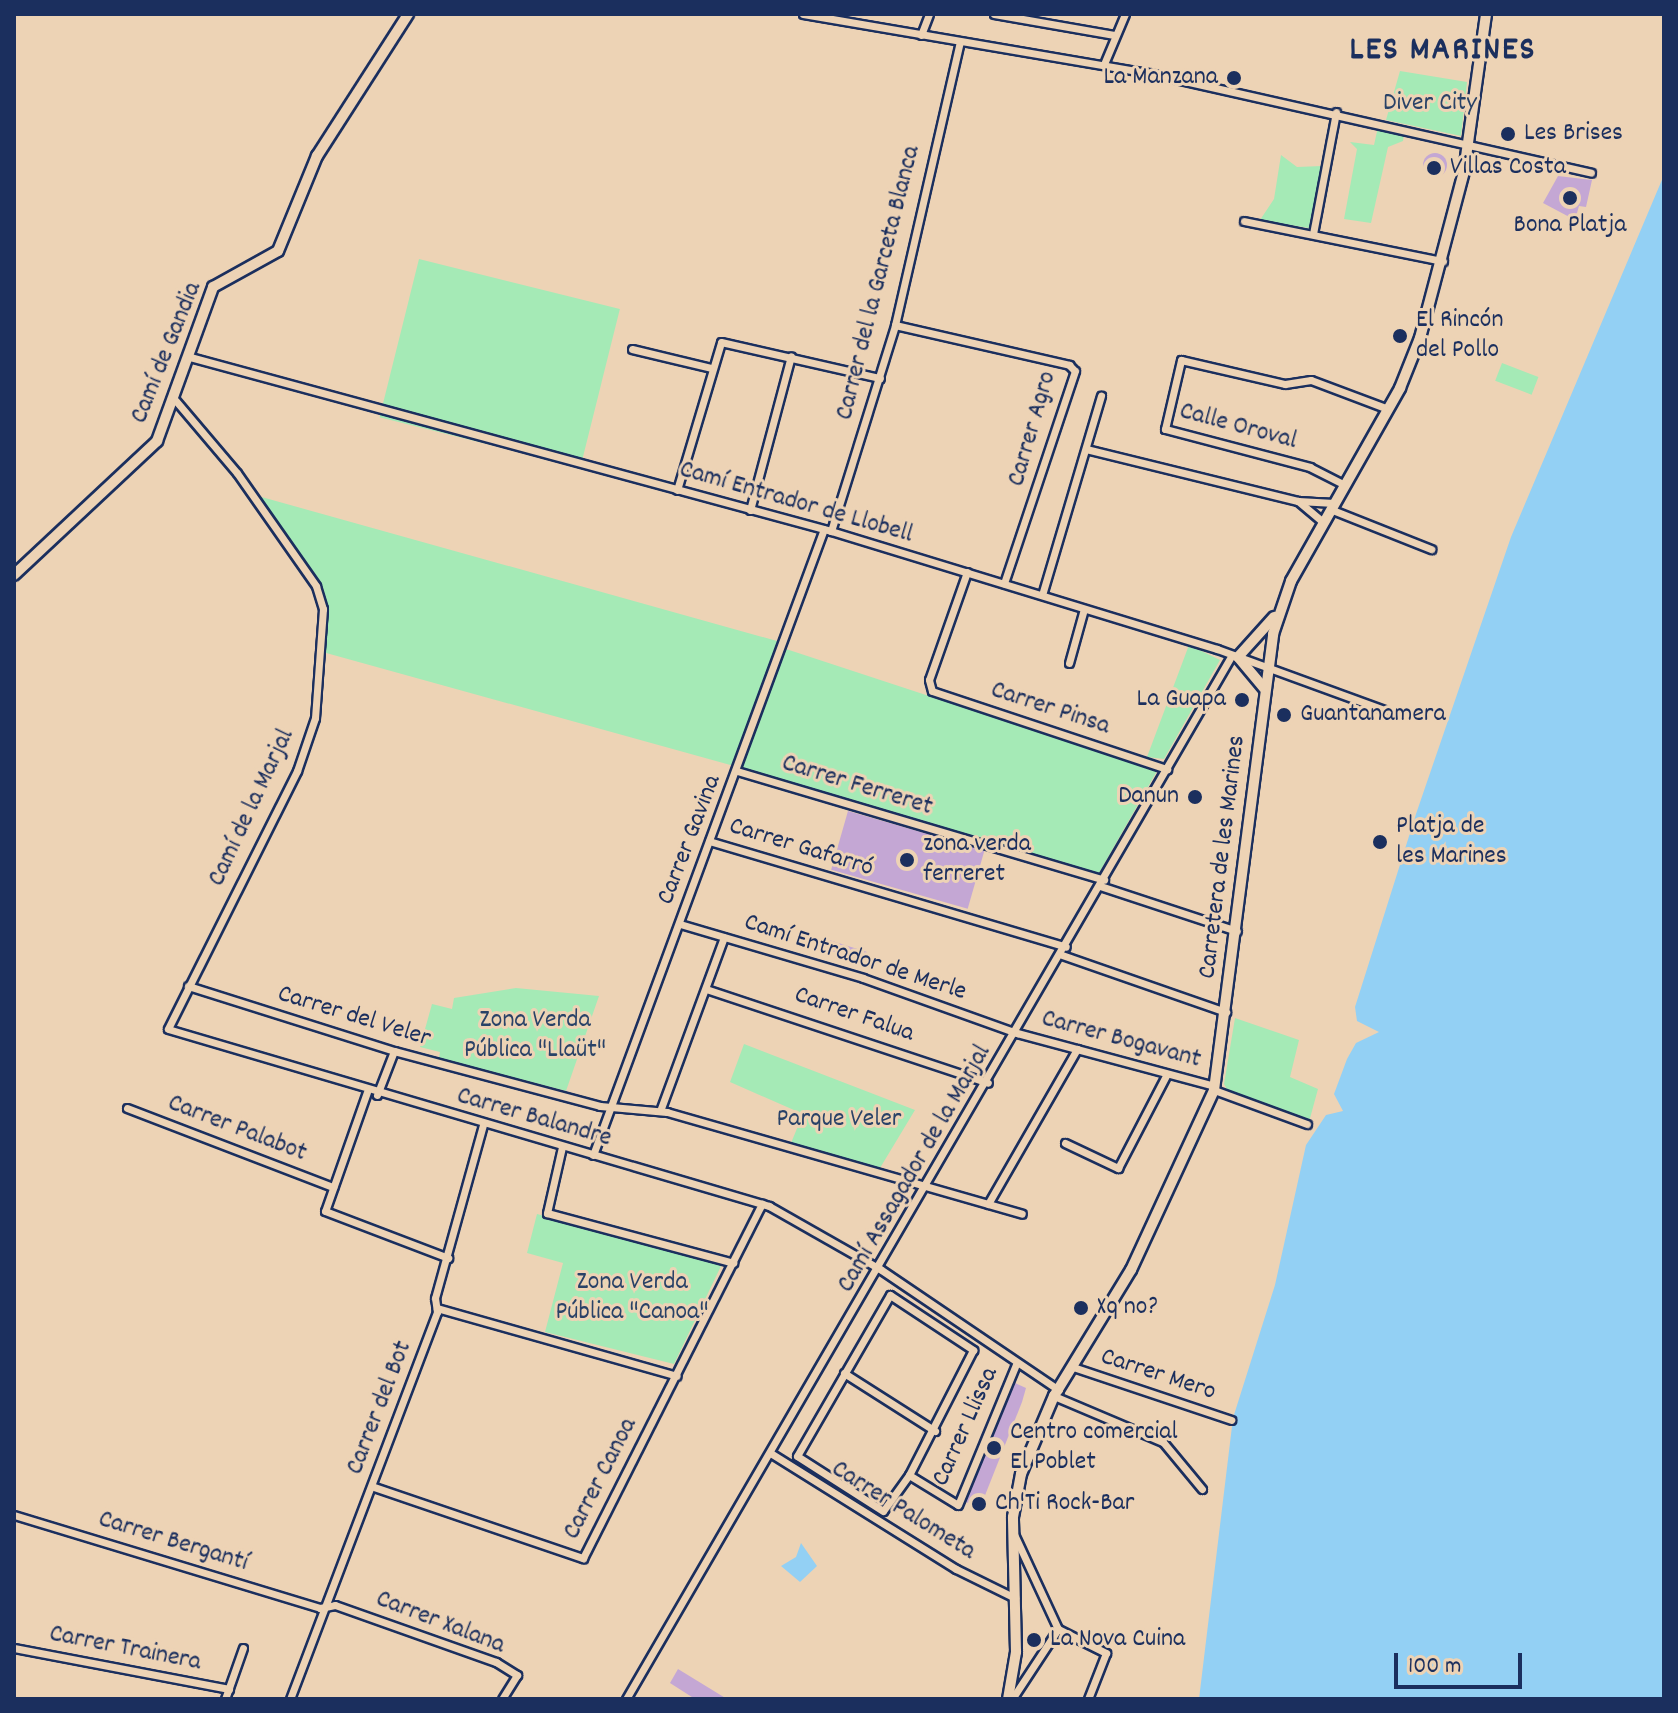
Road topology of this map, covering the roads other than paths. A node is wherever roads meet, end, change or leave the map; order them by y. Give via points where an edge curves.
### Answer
1 (408, 14) edge
2 (803, 14) edge
3 (929, 14) edge
4 (994, 14) edge
5 (1125, 14) edge
6 (1486, 14) edge
7 (921, 35) junction
8 (1114, 35) junction
9 (960, 42) junction
10 (1104, 64) junction
11 (1336, 112) junction
12 (1469, 147) junction
13 (1591, 173) dead end
14 (1244, 221) dead end
15 (1313, 234) junction
16 (1443, 261) junction
17 (895, 325) junction
18 (632, 349) dead end
19 (791, 356) junction
20 (190, 357) junction
21 (711, 368) junction
22 (880, 378) junction
23 (1101, 396) dead end
24 (176, 401) junction
25 (1388, 409) junction
26 (1086, 449) junction
27 (1345, 485) junction
28 (677, 490) junction
29 (1298, 501) junction
30 (1332, 506) junction
31 (750, 510) junction
32 (1323, 522) junction
33 (827, 530) junction
34 (1431, 549) dead end
35 (967, 572) junction
36 (14, 575) edge
37 (1004, 583) junction
38 (1042, 595) junction
39 (1084, 609) junction
40 (1279, 609) junction
41 (1235, 656) junction
42 (1069, 663) dead end
43 (1267, 667) junction
44 (1265, 689) junction
45 (1385, 710) dead end
46 (1167, 769) junction
47 (737, 771) junction
48 (709, 841) junction
49 (1102, 883) junction
50 (680, 924) junction
51 (1237, 931) junction
52 (724, 937) junction
53 (1064, 951) junction
54 (188, 986) junction
55 (706, 989) junction
56 (1226, 1012) junction
57 (168, 1029) joint
58 (1017, 1033) junction
59 (1077, 1049) junction
60 (394, 1051) junction
61 (1167, 1074) junction
62 (988, 1083) junction
63 (1214, 1088) junction
64 (367, 1092) junction
65 (377, 1095) junction
66 (610, 1107) junction
67 (127, 1108) dead end
68 (660, 1111) junction
69 (1307, 1124) dead end
70 (483, 1125) junction
71 (1065, 1143) dead end
72 (562, 1147) junction
73 (593, 1155) junction
74 (333, 1187) junction
75 (928, 1187) junction
76 (762, 1204) junction
77 (988, 1204) junction
78 (1022, 1214) dead end
79 (448, 1258) junction
80 (733, 1263) junction
81 (880, 1269) junction
82 (437, 1308) junction
83 (1016, 1364) junction
84 (1073, 1367) junction
85 (844, 1373) junction
86 (677, 1376) junction
87 (1056, 1393) junction
88 (1231, 1420) dead end
89 (935, 1431) junction
90 (772, 1454) junction
91 (909, 1475) junction
92 (374, 1487) junction
93 (1202, 1489) dead end
94 (14, 1515) edge
95 (1013, 1533) junction
96 (1015, 1598) junction
97 (320, 1608) junction
98 (1058, 1629) junction
99 (14, 1648) edge
100 (243, 1648) dead end
101 (229, 1689) junction
102 (225, 1699) edge
103 (290, 1699) edge
104 (502, 1699) edge
105 (626, 1699) edge
106 (1010, 1699) edge
107 (1088, 1699) edge

1 - 20 main road, Camí de Gandia via 317,156 278,251 216,283
2 - 7 street
3 - 7 street
4 - 8 street
5 - 8 street
6 - 12 main road, Carretera de les Marines
7 - 9 street
8 - 10 street
9 - 10 street
9 - 17 street, Carrer del la Garceta Blanca
10 - 11 street
11 - 12 street
11 - 15 street
12 - 13 street
12 - 16 main road, Carretera de les Marines
14 - 15 street
15 - 16 street
16 - 25 main road, Carretera de les Marines via 1416,349
17 - 22 street, Carrer del la Garceta Blanca
17 - 37 street, Carrer Agro via 1075,371
18 - 21 street
19 - 21 street via 725,341
19 - 22 street
19 - 31 street
20 - 24 main road, Camí de Gandia
20 - 28 street, Camí Entrador de Llobell
21 - 28 street
22 - 33 street, Carrer del la Garceta Blanca
23 - 26 street
24 - 36 main road, Camí de Gandia via 148,451
24 - 54 street, Camí de la Marjal via 237,473 323,605 315,718 297,771
25 - 27 main road, Carretera de les Marines
25 - 27 street, Calle Oroval via 1311,380 1285,384 1181,360 1165,429 1310,467
26 - 29 street
26 - 38 street
27 - 30 main road, Carretera de les Marines
28 - 31 street, Camí Entrador de Llobell
29 - 30 street
29 - 32 street
30 - 32 main road, Carretera de les Marines
30 - 34 street
31 - 33 street, Camí Entrador de Llobell
32 - 40 main road, Carretera de les Marines
33 - 35 street, Camí Entrador de Llobell
33 - 47 street, Carrer del la Garceta Blanca
35 - 37 street, Camí Entrador de Llobell
35 - 46 street, Carrer Pinsa via 929,680 932,691
37 - 38 street, Camí Entrador de Llobell
38 - 39 street, Camí Entrador de Llobell
39 - 41 street, Camí Entrador de Llobell
39 - 42 street
40 - 41 main road
40 - 43 main road, Carretera de les Marines
41 - 43 street, Camí Entrador de Llobell
41 - 44 main road
41 - 46 street, Camí Assagador de la Marjal
43 - 44 main road, Carretera de les Marines
43 - 45 street, Camí Entrador de Llobell
44 - 51 main road, Carretera de les Marines
46 - 49 street, Camí Assagador de la Marjal
47 - 48 street, Carrer Gavina
47 - 49 street, Carrer Ferreret
48 - 50 street, Carrer Gavina
48 - 53 street, Carrer Gafarró
49 - 51 street, Carrer Ferreret
49 - 53 street, Camí Assagador de la Marjal
50 - 52 street, Camí Entrador de Merle
50 - 66 street, Carrer Gavina
51 - 56 main road, Carretera de les Marines
52 - 55 street
52 - 58 street, Camí Entrador de Merle
53 - 56 street, Carrer Gafarró
53 - 58 street, Camí Assagador de la Marjal
54 - 57 street, Camí de la Marjal
54 - 60 street, Carrer del Veler
55 - 62 street, Carrer Falua
55 - 68 street
56 - 63 main road, Carretera de les Marines
57 - 64 street, Carrer Balandre
58 - 59 street, Carrer Bogavant
58 - 62 street, Camí Assagador de la Marjal
59 - 61 street, Carrer Bogavant
59 - 77 street
60 - 65 street
60 - 66 street, Carrer del Veler
61 - 63 street, Carrer Bogavant
61 - 71 street via 1118,1168
62 - 75 street, Camí Assagador de la Marjal
63 - 69 street, Carrer Bogavant
63 - 84 main road, Carretera de les Marines via 1131,1270
64 - 65 street, Carrer Balandre
64 - 74 street, Carrer Palabot
65 - 70 street, Carrer Balandre
66 - 68 street, Carrer del Veler
66 - 73 street, Carrer Gavina
67 - 74 street, Carrer Palabot
68 - 75 street, Carrer del Veler
70 - 72 street, Carrer Balandre
70 - 79 street, Carrer del Bot
72 - 73 street, Carrer Balandre
72 - 80 street via 547,1213
73 - 76 street, Carrer Balandre
74 - 79 street, Carrer Palabot via 328,1216
75 - 77 street, Carrer del Veler
75 - 81 street, Camí Assagador de la Marjal
76 - 80 street, Carrer Canoa
76 - 81 street, Carrer Balandre
77 - 78 street, Carrer del Veler
79 - 82 street, Carrer del Bot
80 - 86 street, Carrer Canoa
81 - 83 street, Carrer Balandre
81 - 90 street, Camí Assagador de la Marjal
82 - 86 street
82 - 92 street, Carrer del Bot
83 - 87 street, Carrer Balandre
83 - 91 street, Carrer Llissa via 958,1505
84 - 87 main road, Carretera de les Marines
84 - 88 street, Carrer Mero
85 - 89 street, Carrer Llissa
85 - 89 street, Carrer Llissa via 894,1295 973,1350
85 - 91 street, Carrer Llissa via 798,1458 883,1511
86 - 92 street, Carrer Canoa via 581,1559
87 - 93 street, Carrer Balandre via 1163,1442
87 - 95 main road, Carretera de les Marines via 1021,1474
89 - 91 street, Carrer Llissa
90 - 96 street, Carrer Palometa via 956,1569
90 - 105 street, Camí Assagador de la Marjal
92 - 97 street, Carrer del Bot
94 - 97 street, Carrer Bergantí
95 - 96 main road, Carretera de les Marines
95 - 98 street
96 - 106 main road, Carretera de les Marines
97 - 103 street, Carrer del Bot
97 - 104 street, Carrer Xalana via 335,1605 496,1662 517,1675
98 - 106 street
98 - 107 street via 1106,1653
99 - 101 street, Carrer Trainera
100 - 101 street, Carrer Trainera
101 - 102 street, Carrer Trainera

